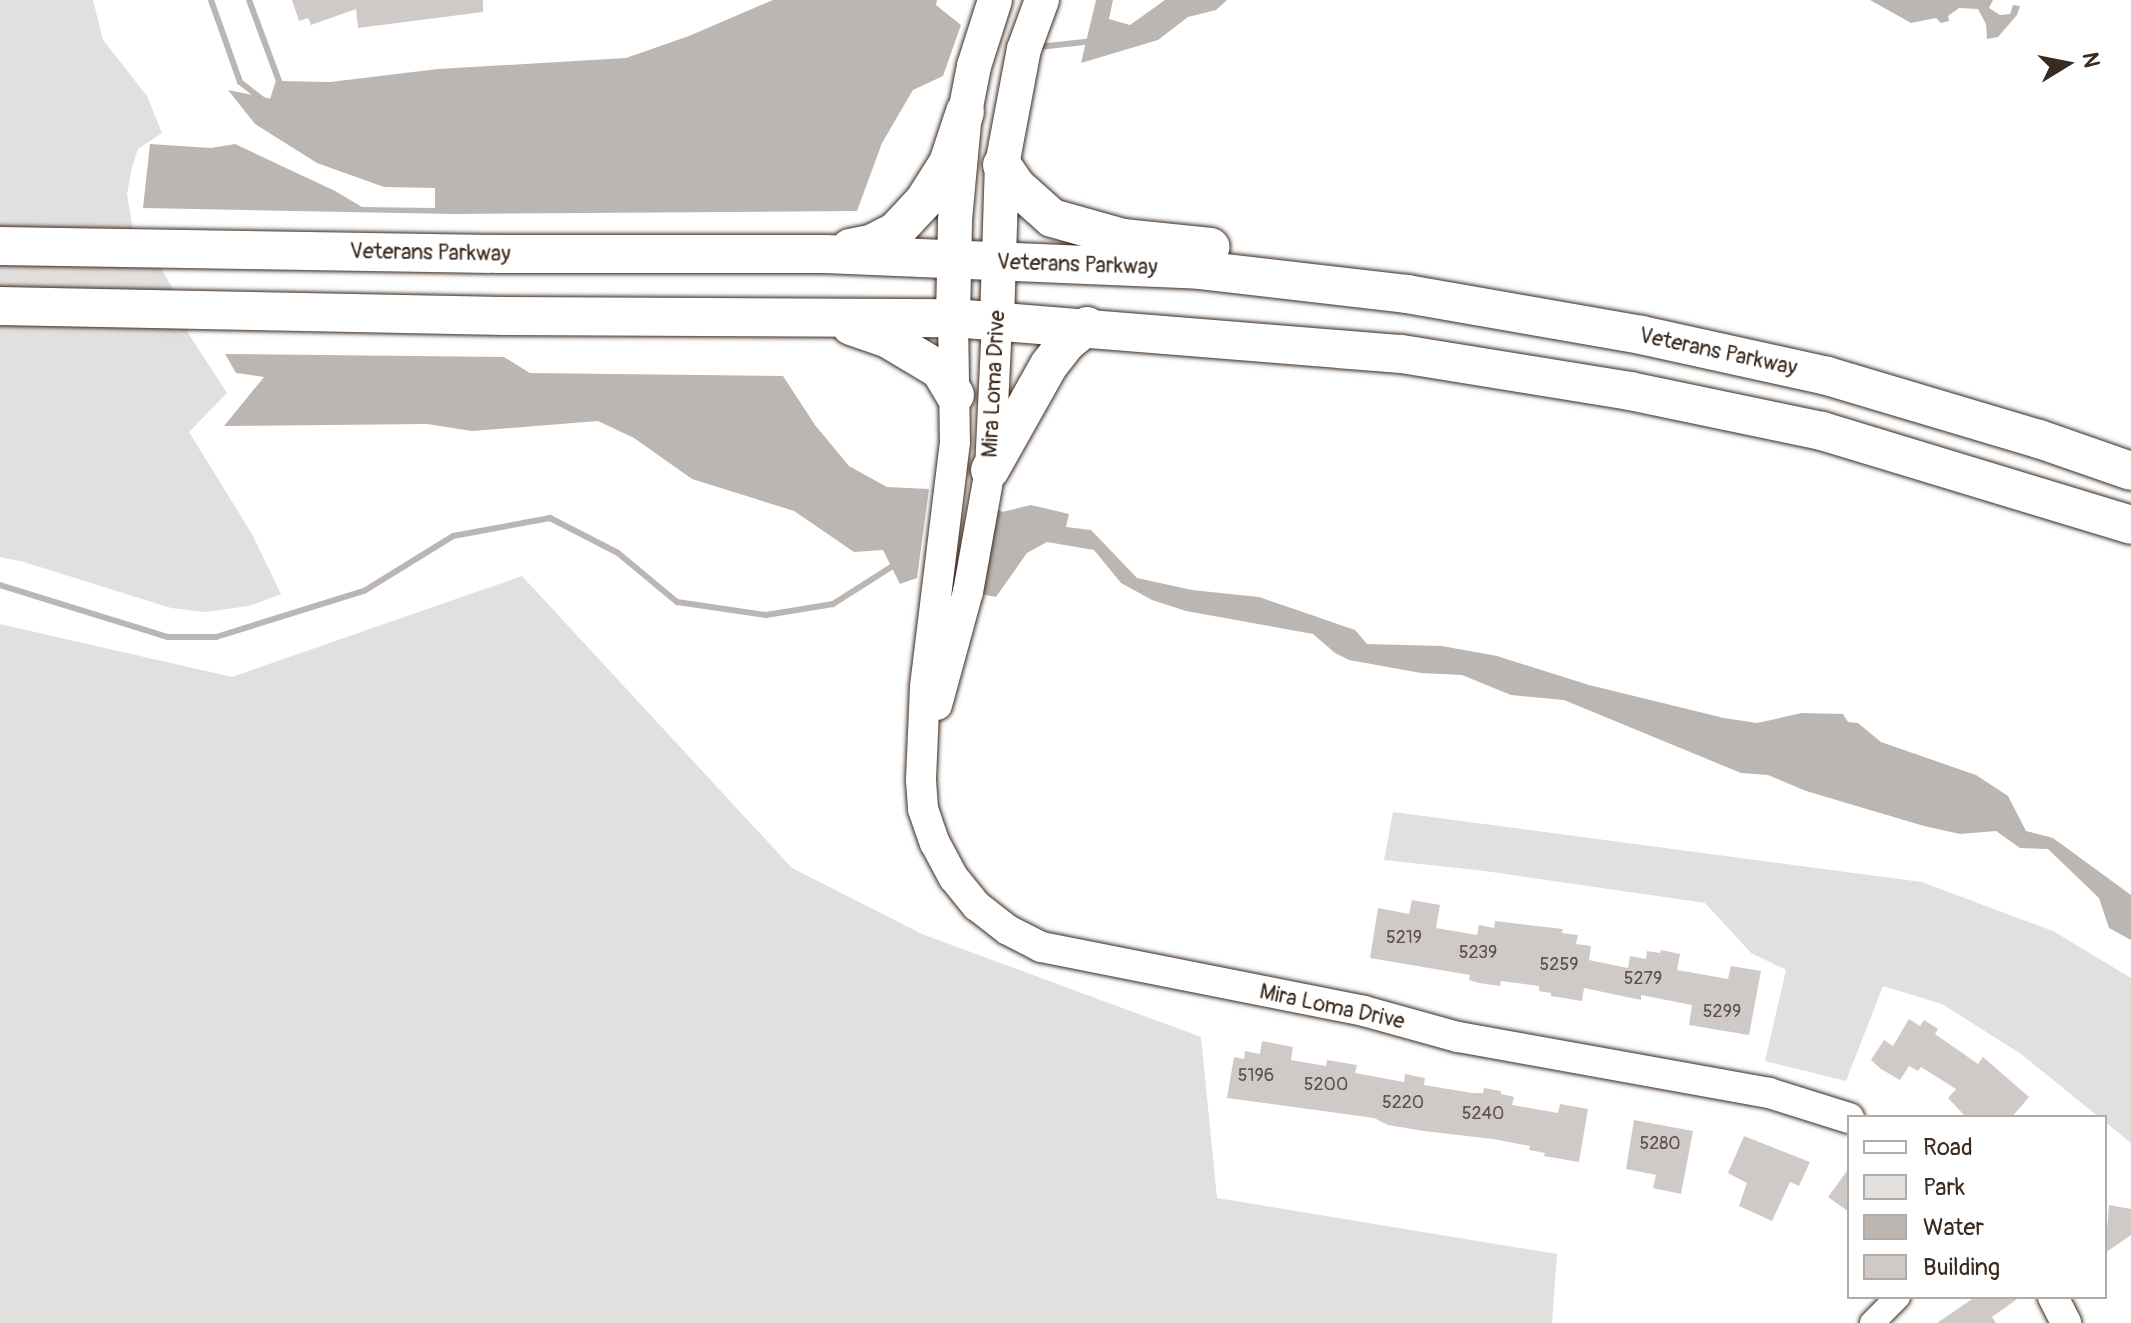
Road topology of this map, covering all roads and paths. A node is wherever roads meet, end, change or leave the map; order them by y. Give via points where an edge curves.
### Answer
1 (1041, 3) edge
2 (992, 8) edge
3 (965, 112) junction
4 (1002, 165) junction
5 (0, 246) edge
6 (825, 254) junction
7 (954, 259) junction
8 (1000, 262) junction
9 (0, 306) edge
10 (953, 318) junction
11 (830, 319) junction
12 (997, 321) junction
13 (1087, 326) junction
14 (1641, 335) junction
15 (955, 395) junction
16 (2131, 471) edge
17 (988, 485) junction
18 (2131, 525) edge
19 (921, 765) junction
20 (1847, 1117) edge
21 (1896, 1299) edge
22 (2054, 1299) edge
23 (1872, 1323) edge
24 (2066, 1323) edge

1 - 4 main road, Mira Loma Drive via 1017,78
2 - 3 main road, Mira Loma Drive
3 - 6 main road via 948,163 924,201 896,231 871,244
3 - 7 main road, Mira Loma Drive
4 - 8 main road, Mira Loma Drive
4 - 14 main road via 1016,186 1052,218 1123,238 1346,262 1520,289 1585,303
5 - 6 main road, Veterans Parkway
6 - 7 main road, Veterans Parkway
7 - 8 main road, Veterans Parkway
7 - 10 main road, Mira Loma Drive
8 - 12 main road, Mira Loma Drive
8 - 14 main road, Veterans Parkway via 1200,270 1407,294
9 - 11 main road
10 - 11 main road
10 - 12 main road
10 - 15 street, Mira Loma Drive
11 - 15 main road via 888,339 940,370
12 - 13 main road
12 - 17 street, Mira Loma Drive
13 - 17 main road via 1049,365
13 - 18 main road via 1402,354 1630,391 1822,431
14 - 16 main road, Veterans Parkway via 1827,376
15 - 19 street, Mira Loma Drive via 951,489 925,687
17 - 19 street, Mira Loma Drive via 968,592
19 - 20 street, Mira Loma Drive via 923,809 954,878 987,914 1041,947 1364,1011 1458,1037 1769,1093
21 - 23 street
22 - 24 street

